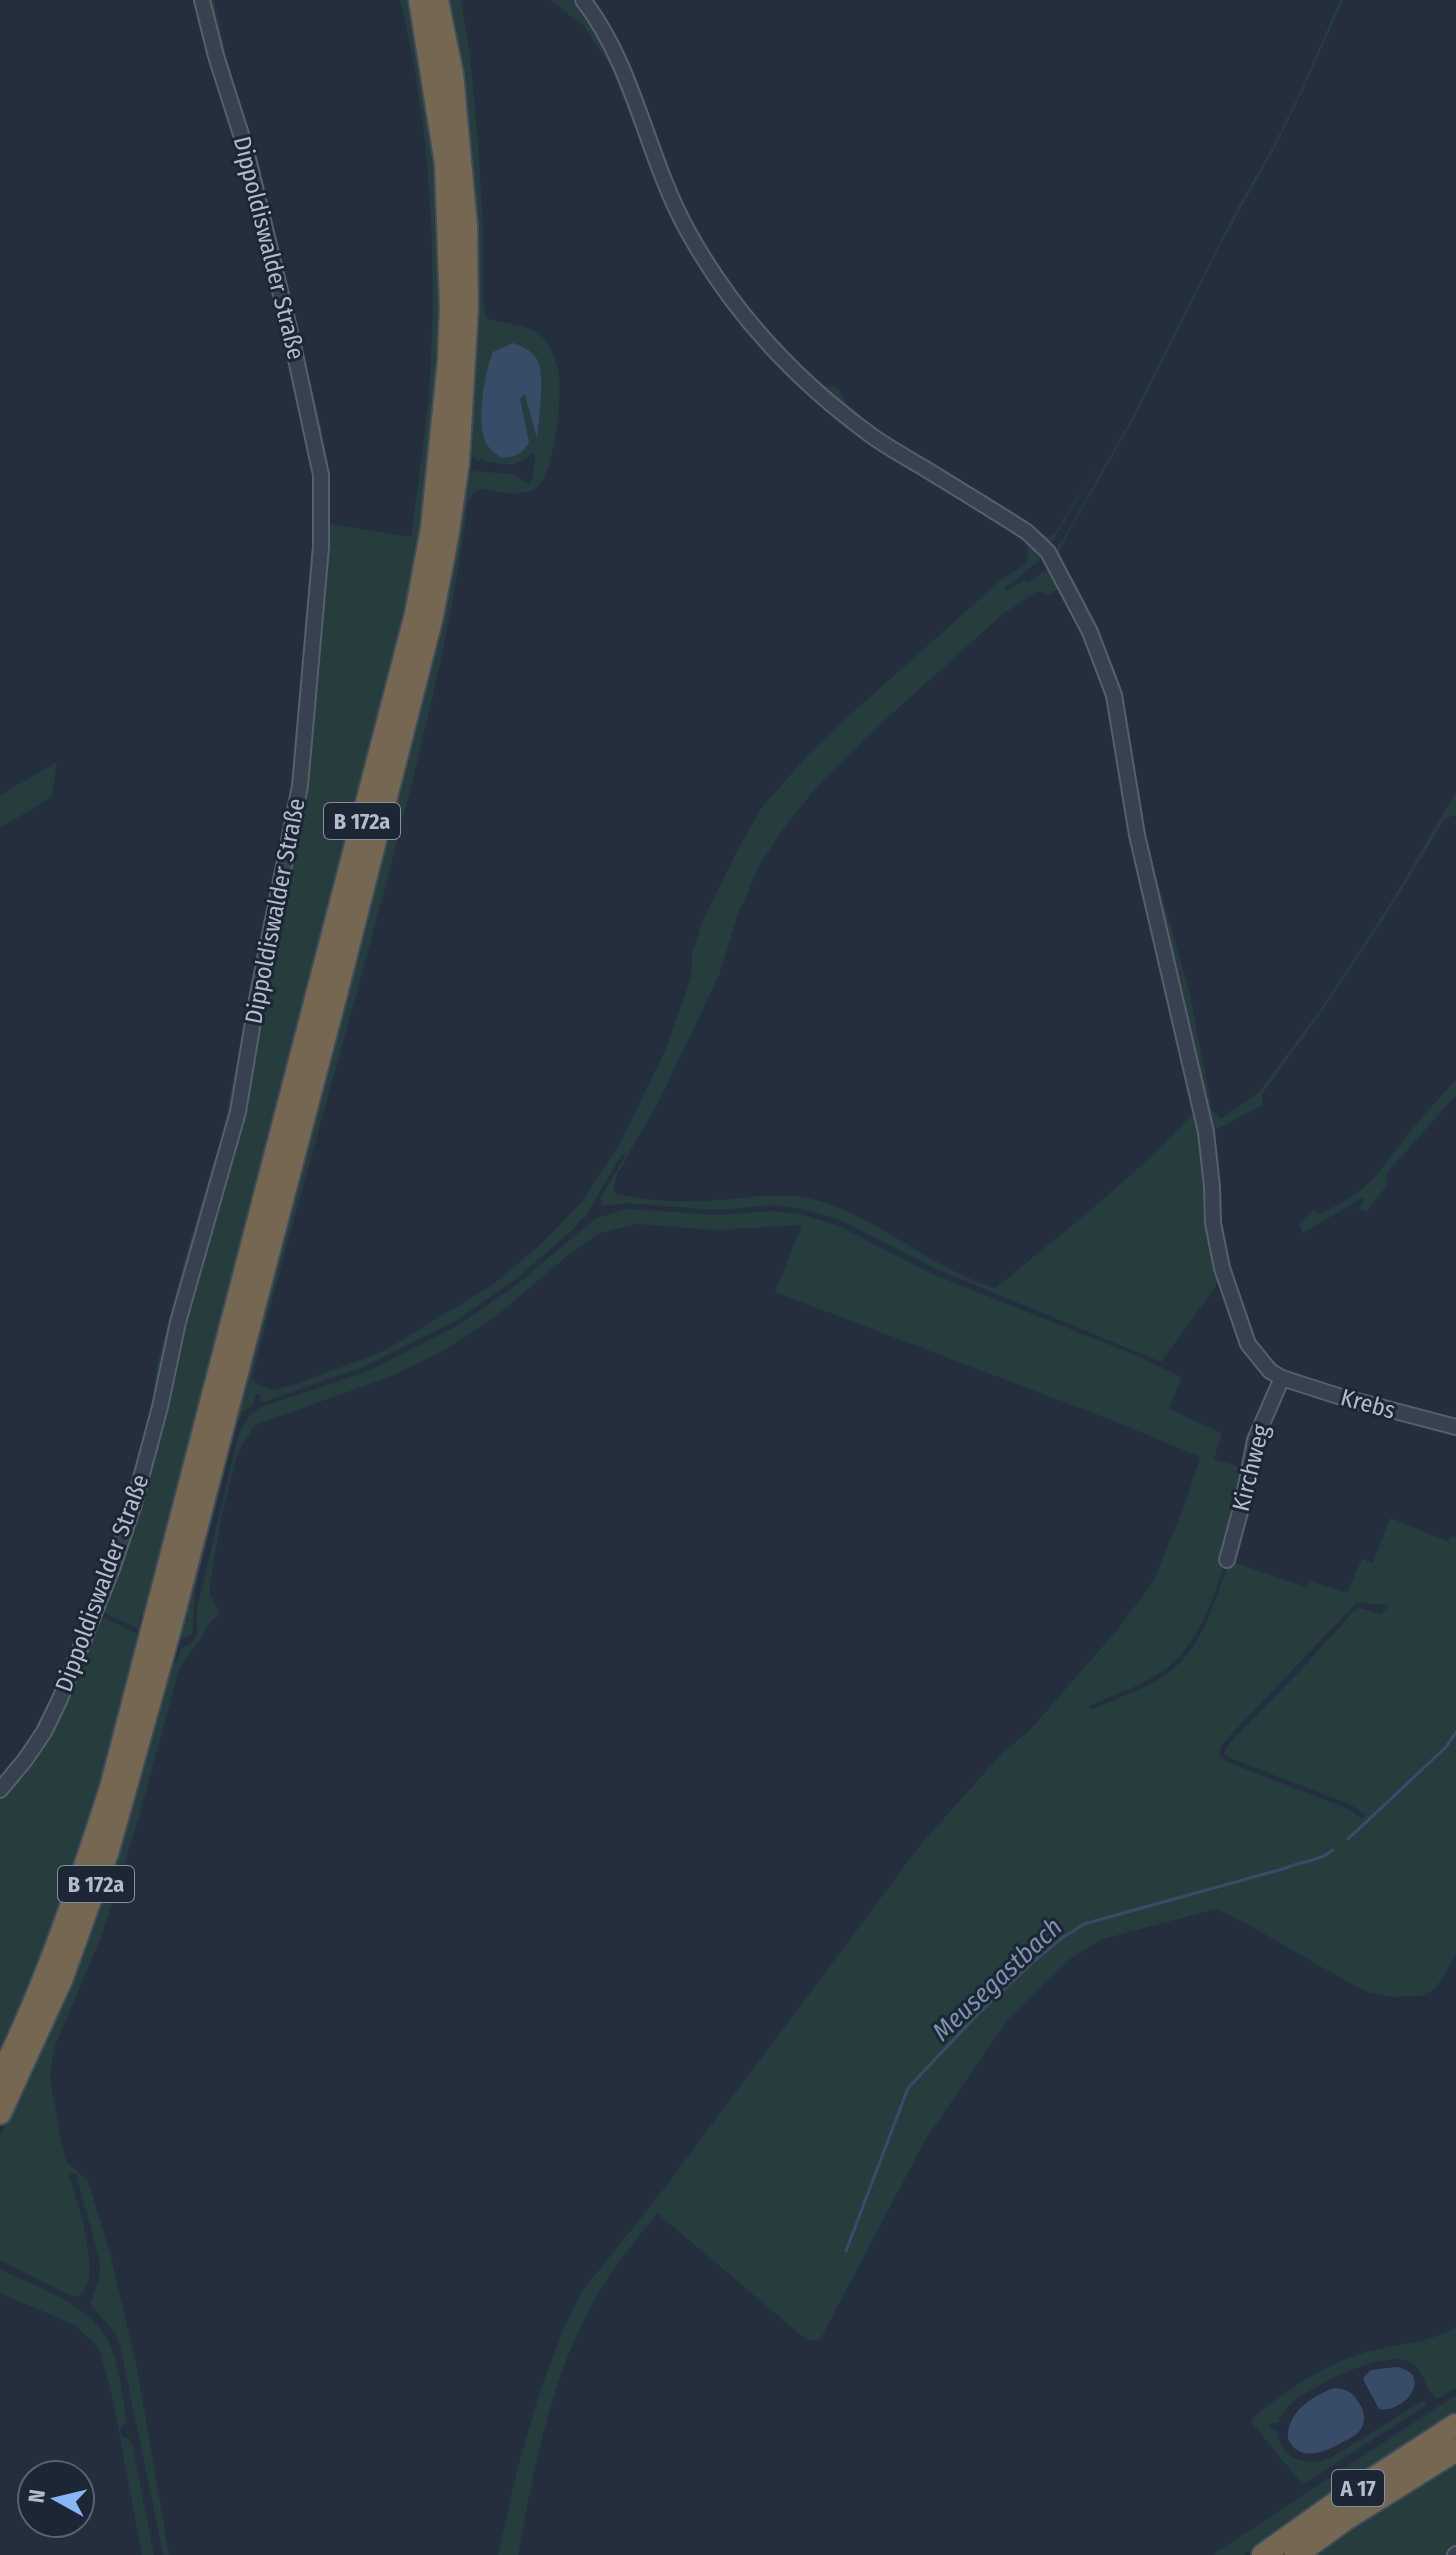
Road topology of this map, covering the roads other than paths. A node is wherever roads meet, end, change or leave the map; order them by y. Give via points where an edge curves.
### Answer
1 (202, 0) edge
2 (420, 0) edge
3 (437, 0) edge
4 (583, 0) edge
5 (1282, 1378) junction
6 (1456, 1427) edge
7 (1227, 1560) dead end
8 (159, 1637) junction
9 (0, 1790) edge
10 (0, 2078) edge
11 (0, 2113) edge
12 (1456, 2425) edge
13 (1456, 2450) edge
14 (1263, 2555) edge
15 (1296, 2555) edge

1 - 9 street, Dippoldiswalder Straße via 246,150 321,475 321,547 300,786 238,1112 178,1322 134,1504 60,1699 31,1751
2 - 8 highway, B 172a via 446,164 451,306 432,528 416,614
3 - 8 highway, B 172a via 452,74 466,226 458,463 448,532 432,616 348,945
4 - 5 street via 619,60 685,226 731,301 804,381 873,437 1027,532 1048,552 1090,632 1114,695 1137,835 1206,1132 1222,1268 1248,1344
5 - 6 street, Krebs
5 - 7 street, Kirchweg via 1255,1440
8 - 10 highway, B 172a via 71,1910
8 - 11 highway, B 172a via 108,1850 61,1980
12 - 14 highway, A 17
13 - 15 highway, A 17

